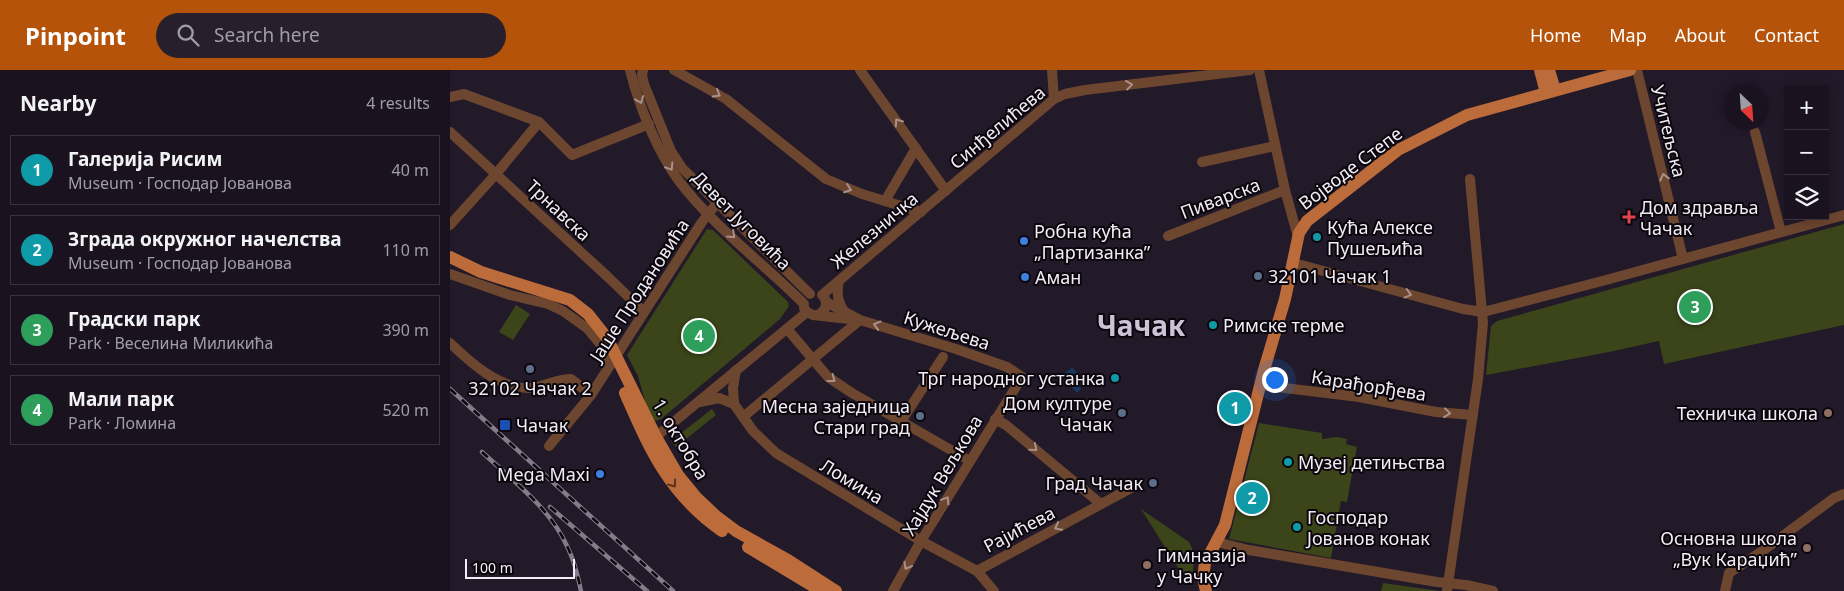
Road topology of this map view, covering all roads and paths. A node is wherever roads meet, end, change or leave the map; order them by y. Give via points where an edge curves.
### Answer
1 (630, 70) edge
2 (643, 70) edge
3 (674, 70) edge
4 (860, 70) edge
5 (1052, 70) edge
6 (1270, 70) edge
7 (1540, 70) edge
8 (1549, 70) edge
9 (1630, 70) edge
10 (1637, 70) edge
11 (1256, 71) edge
12 (1550, 92) junction
13 (450, 97) edge
14 (1054, 98) junction
15 (539, 122) junction
16 (649, 124) junction
17 (450, 132) edge
18 (1755, 132) dead end
19 (1275, 146) junction
20 (916, 148) junction
21 (1202, 162) dead end
22 (496, 174) junction
23 (1470, 178) dead end
24 (1285, 190) junction
25 (946, 191) junction
26 (884, 200) junction
27 (717, 203) junction
28 (921, 212) junction
29 (708, 213) junction
30 (1844, 214) edge
31 (450, 225) edge
32 (1781, 232) junction
33 (1168, 236) dead end
34 (1298, 238) junction
35 (450, 257) edge
36 (1684, 259) junction
37 (1294, 263) junction
38 (450, 266) edge
39 (450, 274) edge
40 (839, 281) junction
41 (810, 294) junction
42 (794, 295) junction
43 (824, 299) junction
44 (806, 308) junction
45 (644, 312) junction
46 (1483, 312) junction
47 (818, 314) junction
48 (847, 315) junction
49 (860, 320) junction
50 (798, 321) junction
51 (788, 330) junction
52 (450, 343) edge
53 (943, 357) dead end
54 (813, 359) junction
55 (613, 360) junction
56 (736, 370) junction
57 (1022, 376) joint
58 (1260, 385) junction
59 (591, 395) junction
60 (695, 404) junction
61 (734, 404) junction
62 (1473, 415) junction
63 (743, 417) junction
64 (995, 419) junction
65 (902, 420) junction
66 (651, 440) junction
67 (549, 446) dead end
68 (970, 461) junction
69 (1131, 488) dead end
70 (1844, 494) edge
71 (1101, 504) junction
72 (921, 541) junction
73 (1217, 542) junction
74 (976, 571) junction
75 (1448, 587) edge
76 (821, 591) edge
77 (836, 591) edge
78 (892, 591) edge
79 (994, 591) edge
80 (1206, 591) edge
81 (1493, 591) edge
82 (1725, 591) edge

1 -> 16 street, Девет Југовића
2 - 27 street, Девет Југовића via 644,84 671,151 686,173
3 -> 26 street via 726,99 826,179
20 -> 4 street
5 - 14 street
6 - 11 street, Синђелићева
7 - 12 main road
8 - 12 main road
9 - 12 main road, Војводе Степе
36 -> 10 street, Учитељска
14 -> 11 street, Синђелићева via 1080,90
11 - 19 street
12 - 34 main road, Војводе Степе via 1473,113 1403,147 1314,214 1302,226
13 - 15 street via 464,94
14 - 25 street, Синђелићева
15 - 16 street via 572,155
15 - 22 street
16 -> 29 street, Девет Југовића via 675,175
17 - 22 street, Трнавска
18 - 32 street
19 - 21 street
19 - 24 street
20 - 25 street
20 - 26 street
22 - 31 street
22 - 45 street, Трнавска
23 - 46 street
24 - 33 street, Пиварска
24 - 34 street
25 - 28 street, Железничка
26 - 28 street
27 - 29 street, Јаше Продановића
27 - 41 street, Девет Југовића
28 - 40 street, Железничка
29 -> 42 street, Девет Југовића
29 - 45 street, Јаше Продановића
30 - 32 street
32 - 36 street
34 - 37 main road
35 - 55 main road via 481,272 570,300 588,314 607,338
36 - 46 street
37 -> 46 street
37 - 58 main road
38 - 55 main road via 471,277 535,295 571,310 587,322
39 - 55 street via 510,295 548,304 588,329
40 - 43 street, Железничка
40 - 48 street via 839,302
41 - 43 street via 816,293
41 - 44 street via 806,298
42 - 44 street, Девет Југовића
42 - 50 street
43 - 47 street via 824,311
43 - 48 street, Кужељева
44 - 47 street via 813,315
44 - 50 street
45 - 55 street, Јаше Продановића
46 - 62 street
47 - 49 street, Кужељева
48 - 49 street, Кужељева
49 - 54 street
57 -> 49 street, Кужељева via 1007,367 956,349
50 - 51 street
51 - 54 street
51 - 56 street
52 - 59 street via 489,374 506,382 529,388 570,379
53 - 65 street
54 - 63 street
54 -> 65 street via 828,377
55 - 59 street, Јаше Продановића
55 - 66 main road, 1. октобра
56 - 60 street
56 - 61 street
57 - 64 street, Хајдук Вељкова
58 -> 62 street, Карађорђева
58 - 73 main road via 1225,525
59 - 67 street, Јаше Продановића
60 - 61 street via 720,398
60 - 66 street
61 - 63 street, Ломина
62 - 75 street
63 - 72 street, Ломина via 776,453
64 - 68 street, Хајдук Вељкова
64 -> 71 street
65 - 68 street
66 -> 76 main road, 1. октобра via 672,484 704,518
66 - 77 main road, 1. октобра via 686,486 716,516
72 -> 68 street, Хајдук Вељкова
69 - 71 street, Рајићева
70 - 82 street via 1729,573
71 -> 74 street, Рајићева
72 - 74 street, Ломина
72 -> 78 street, Хајдук Вељкова
73 - 75 street via 1437,582
73 - 80 main road via 1203,568
74 - 79 street, Ломина
75 - 81 street

